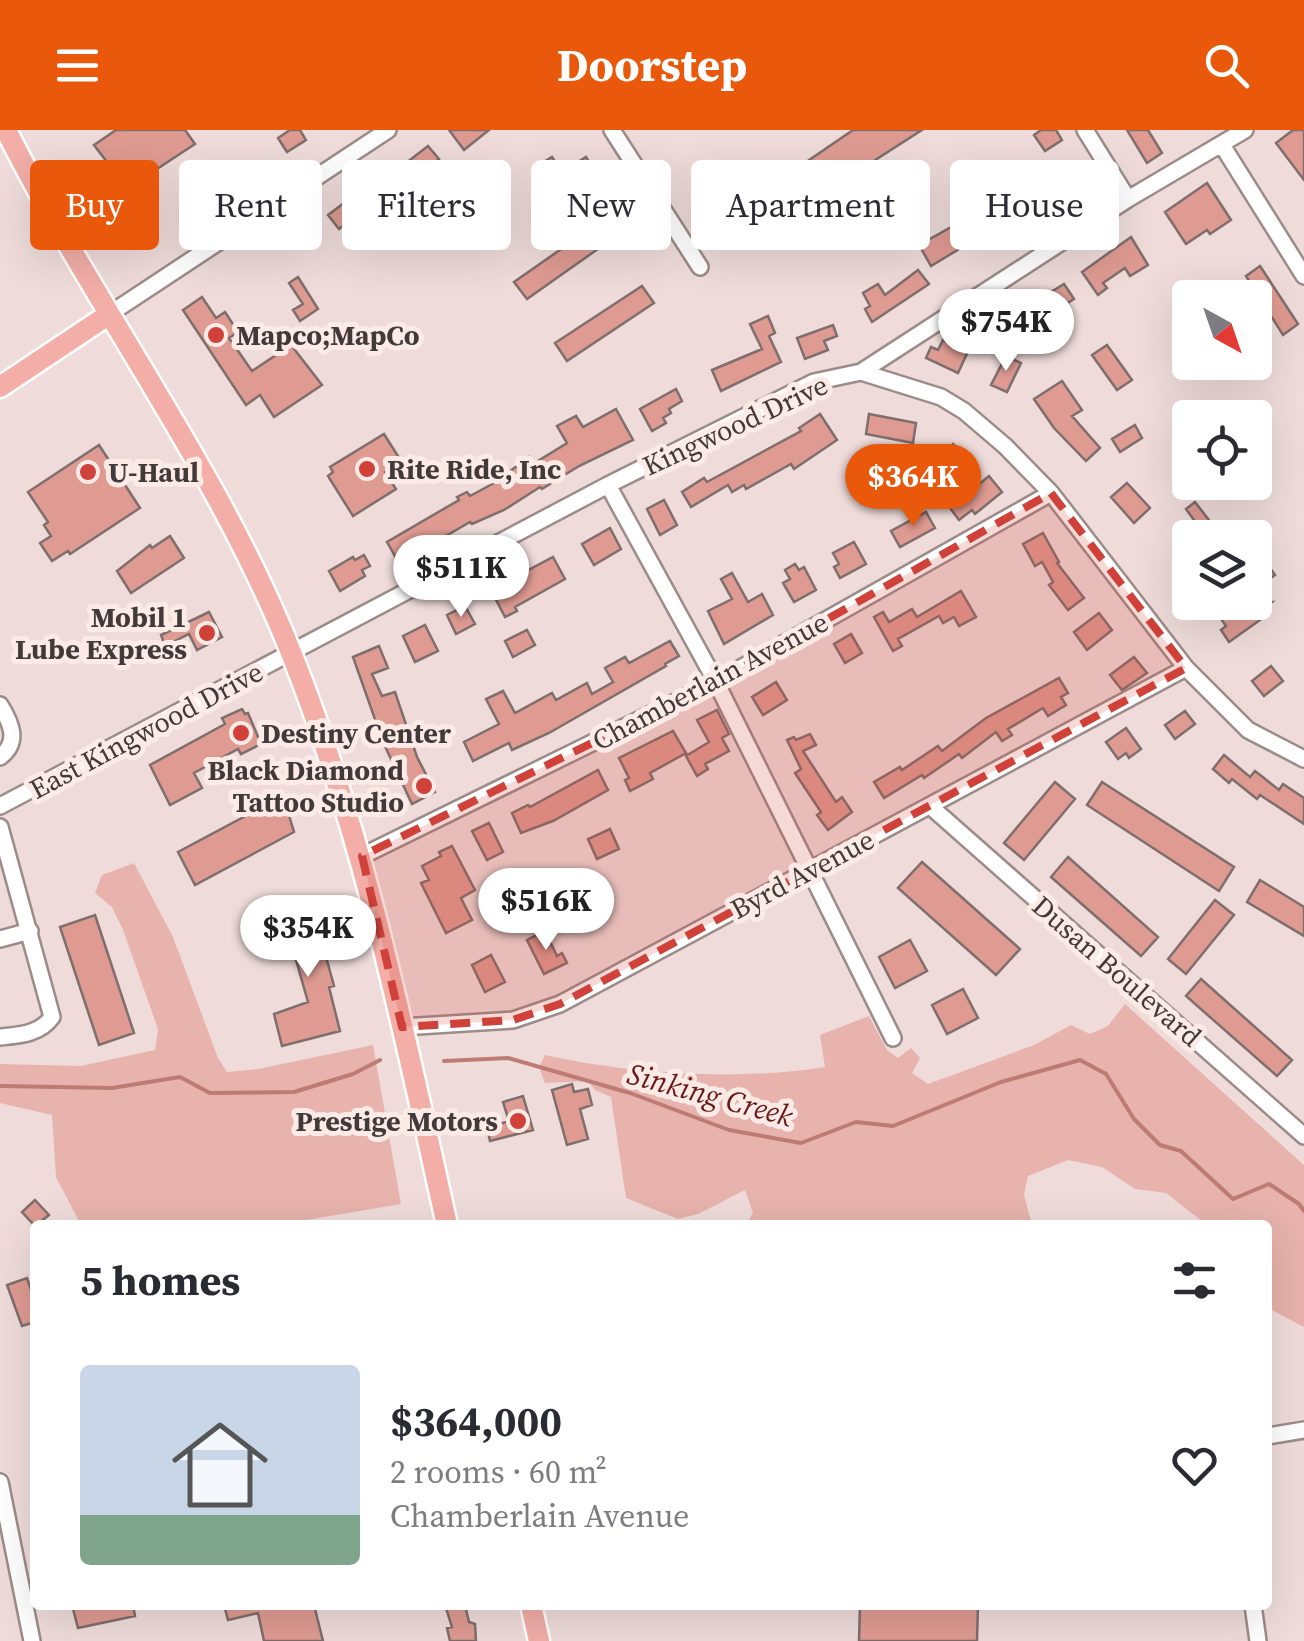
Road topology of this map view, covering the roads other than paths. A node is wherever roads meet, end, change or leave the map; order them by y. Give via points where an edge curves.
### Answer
1 (6, 130) edge
2 (388, 130) edge
3 (612, 130) edge
4 (1085, 130) edge
5 (1245, 130) edge
6 (1222, 145) junction
7 (1128, 198) junction
8 (700, 267) dead end
9 (1304, 276) edge
10 (108, 315) junction
11 (861, 372) junction
12 (0, 388) edge
13 (608, 484) junction
14 (1051, 494) junction
15 (292, 654) junction
16 (1186, 668) junction
17 (716, 682) junction
18 (0, 705) edge
19 (0, 757) edge
20 (1304, 758) edge
21 (0, 806) edge
22 (930, 806) junction
23 (0, 827) edge
24 (362, 856) junction
25 (808, 870) junction
26 (30, 930) junction
27 (0, 939) edge
28 (402, 1027) junction
29 (0, 1037) edge
30 (893, 1038) dead end
31 (1304, 1136) edge
32 (445, 1220) edge
33 (1304, 1430) edge
34 (1272, 1435) edge
35 (0, 1482) edge
36 (532, 1610) edge
37 (1254, 1610) edge
38 (32, 1641) edge
39 (539, 1641) edge
40 (1258, 1641) edge

1 - 10 main road
2 - 10 street
3 - 8 street
4 - 7 street
5 - 6 street
6 - 7 street
6 - 9 street
7 - 11 street
10 - 12 main road
10 - 15 main road via 214,494
11 - 13 street, Kingwood Drive via 814,382
11 - 14 street, Kingwood Drive via 964,411
13 - 15 street, Kingwood Drive
13 - 17 street
14 - 16 street, Kingwood Drive
14 - 17 street, Chamberlain Avenue
15 - 21 street, East Kingwood Drive
15 - 24 main road
16 - 20 street, Kingwood Drive via 1248,730
16 - 22 street, Byrd Avenue
17 - 24 street, Chamberlain Avenue
17 - 25 street
18 - 19 street via 13,737
22 - 25 street, Byrd Avenue
22 - 31 street, Dusan Boulevard
23 - 26 street
24 - 28 main road
25 - 28 street, Byrd Avenue via 560,1004 513,1020
25 - 30 street
26 - 27 street
26 - 29 street via 52,1017 45,1026
28 - 32 main road
33 - 34 street
35 - 38 street
36 - 39 main road
37 - 40 street

